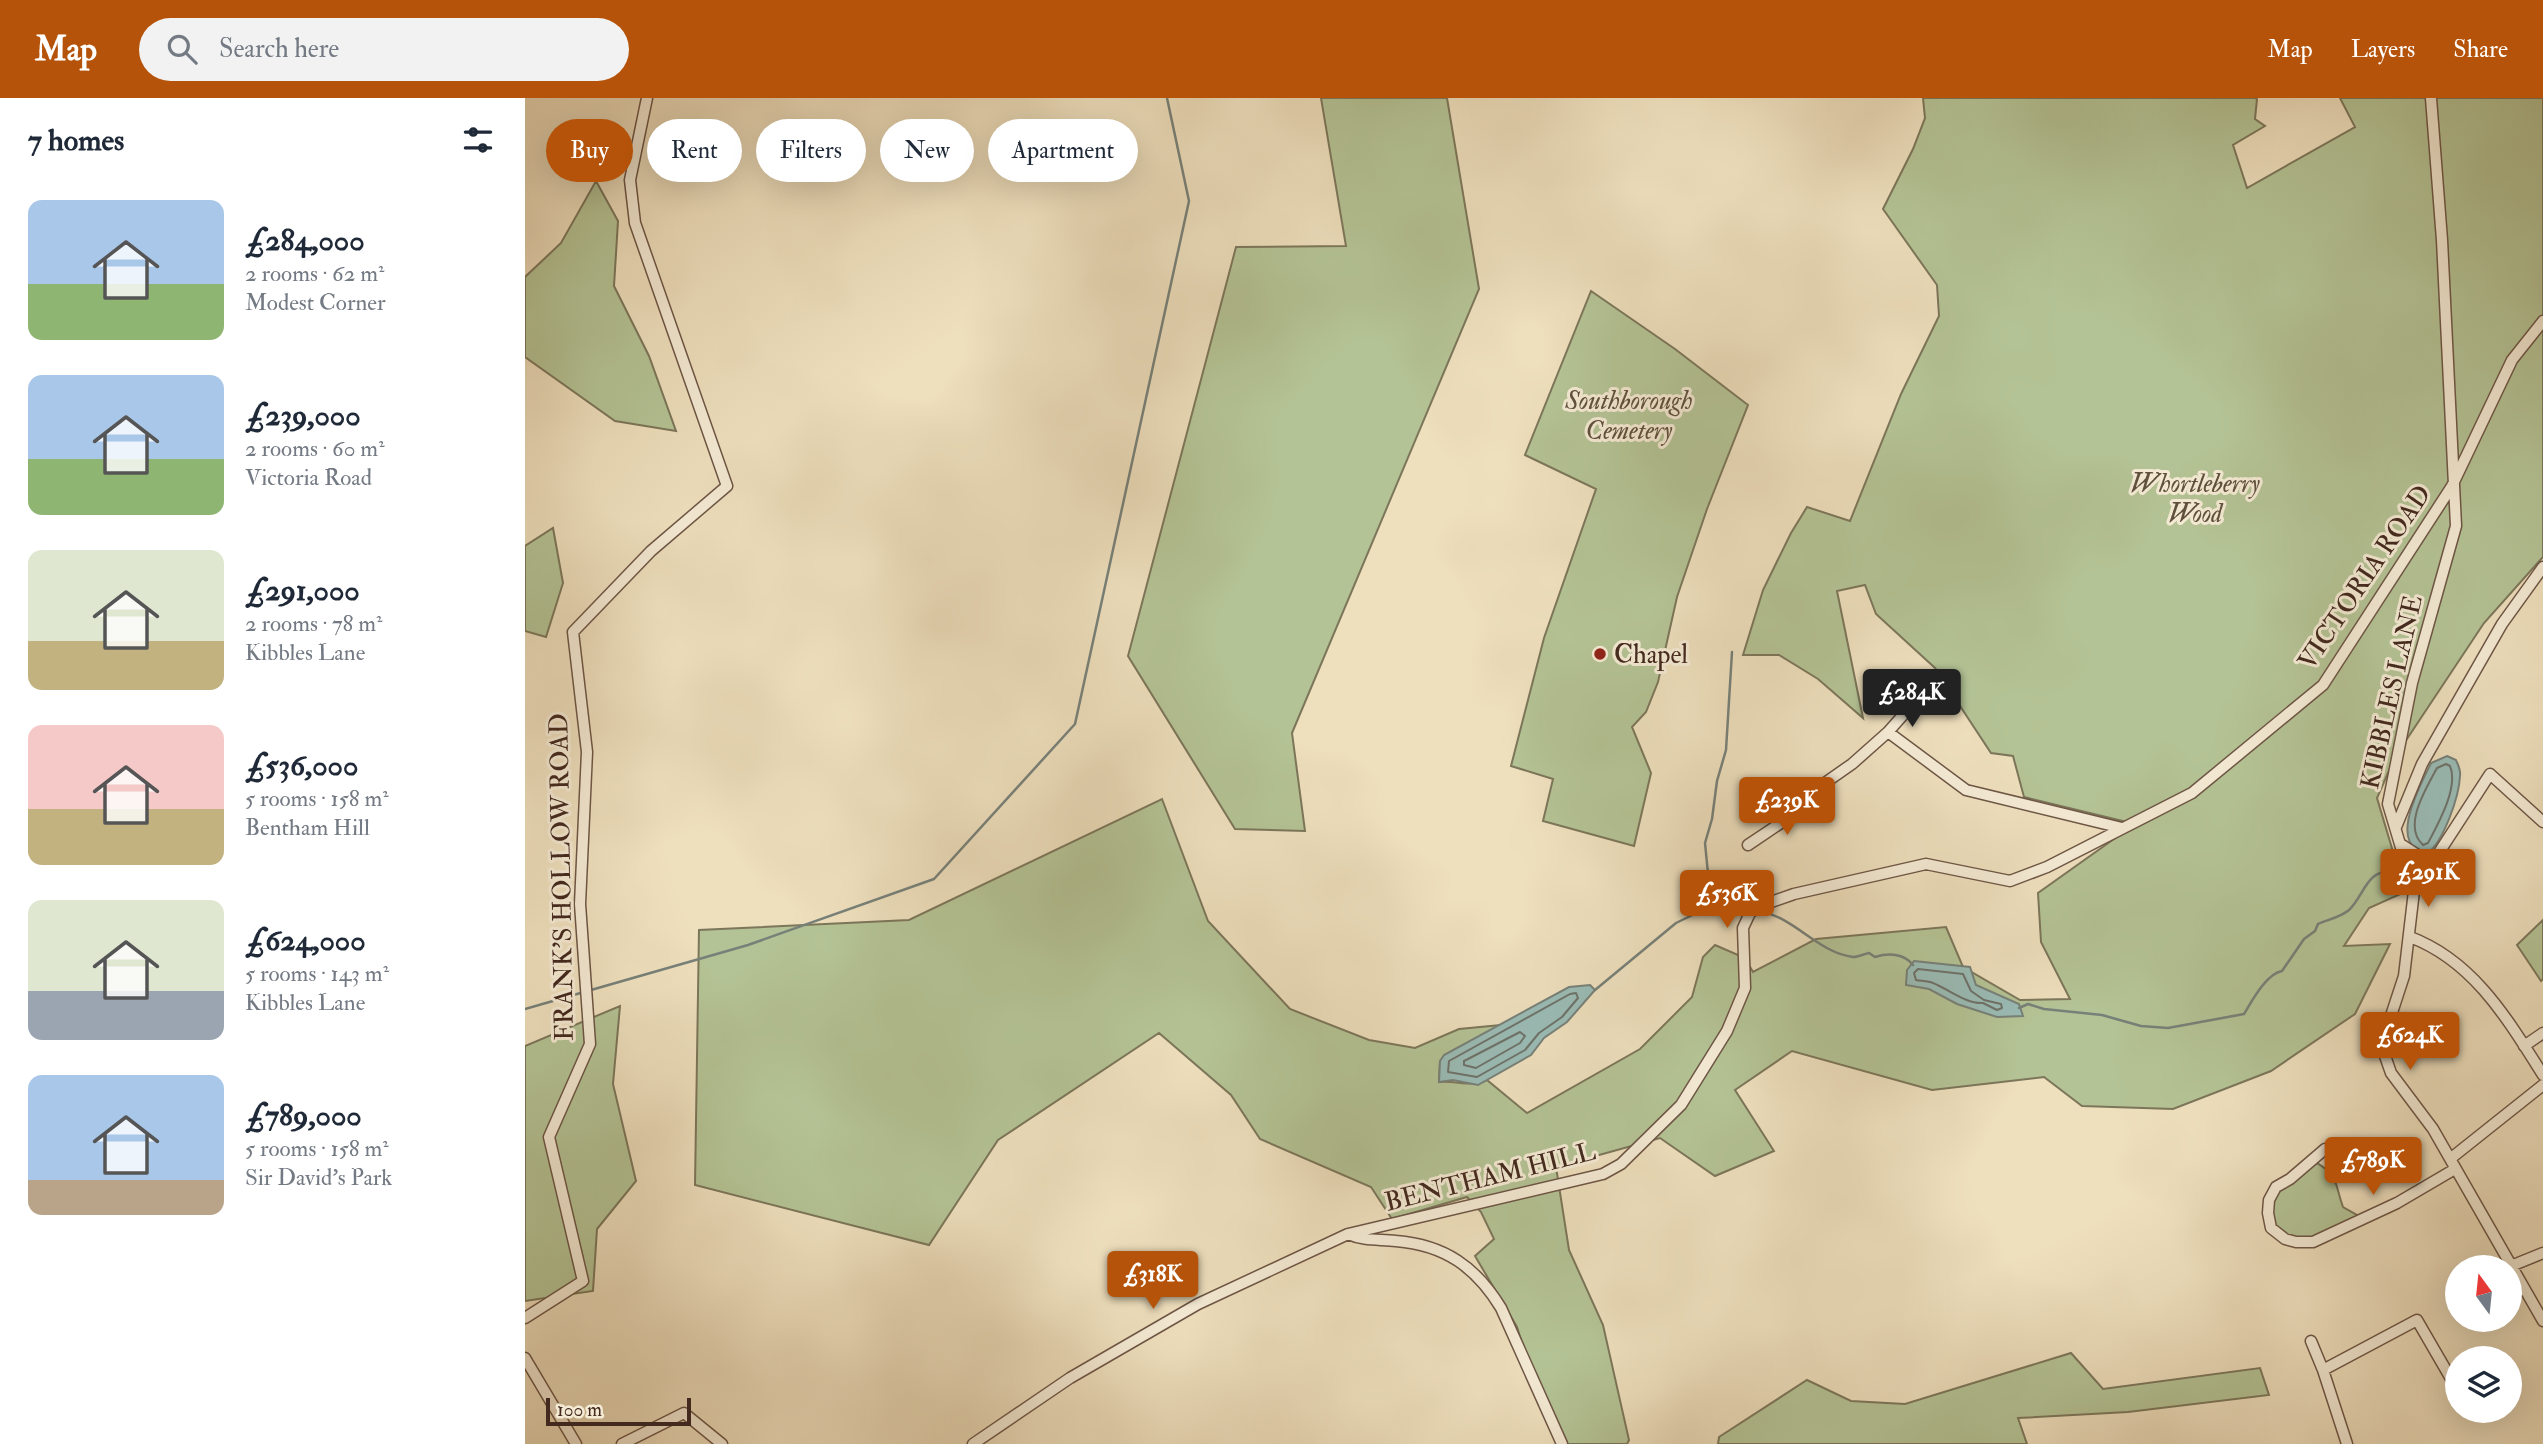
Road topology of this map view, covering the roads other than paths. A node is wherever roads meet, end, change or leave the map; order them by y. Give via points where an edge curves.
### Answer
1 (647, 98) edge
2 (2431, 98) edge
3 (2543, 321) edge
4 (2452, 486) junction
5 (2543, 567) edge
6 (1912, 705) dead end
7 (1888, 732) junction
8 (2543, 822) edge
9 (2396, 827) junction
10 (2122, 828) junction
11 (1748, 845) dead end
12 (2402, 845) junction
13 (2430, 863) junction
14 (2414, 891) junction
15 (1767, 902) joint
16 (2410, 937) junction
17 (2543, 1033) edge
18 (2524, 1046) junction
19 (2543, 1076) edge
20 (2543, 1085) edge
21 (2325, 1149) dead end
22 (2452, 1164) junction
23 (1348, 1234) junction
24 (2543, 1253) edge
25 (2505, 1255) edge
26 (2522, 1262) edge
27 (2522, 1285) edge
28 (525, 1318) edge
29 (2543, 1321) edge
30 (2311, 1341) dead end
31 (525, 1358) edge
32 (2445, 1369) edge
33 (2323, 1370) junction
34 (2346, 1441) edge
35 (576, 1444) edge
36 (622, 1444) edge
37 (722, 1444) edge
38 (973, 1444) edge
39 (1562, 1444) edge

1 - 28 street, FRANK'S HOLLOW ROAD via 629,180 635,223 727,486 650,551 573,632 587,752 580,904 590,1044 549,1137 583,1281
2 - 4 street, KIBBLES LANE
3 - 4 street, VICTORIA ROAD via 2512,360
4 - 9 street, KIBBLES LANE via 2456,526 2412,683 2388,804
4 - 10 street, VICTORIA ROAD via 2323,685 2192,793
5 - 9 street via 2502,624 2422,764
6 - 7 street
7 - 10 street via 1966,790
7 - 11 street via 1822,785 1809,804
8 - 13 street via 2490,774
9 - 12 street, KIBBLES LANE
10 - 15 street, VICTORIA ROAD via 2010,881 1926,864
12 - 13 street
12 - 14 street, KIBBLES LANE
13 - 14 street
14 - 16 street, KIBBLES LANE
15 - 23 street, BENTHAM HILL via 1745,919 1745,988 1727,1031 1681,1105 1621,1164 1603,1174
16 - 18 street via 2442,952 2472,976
16 - 22 street, KIBBLES LANE via 2384,1053 2391,1073 2433,1129
17 - 18 street
18 - 19 street
20 - 22 street
21 - 22 street via 2276,1187 2269,1200 2271,1228 2285,1239 2313,1242 2397,1203
22 - 25 street, KIBBLES LANE
23 - 38 street via 1198,1304 1070,1378
23 - 39 street via 1361,1240 1420,1244 1454,1258 1477,1275 1501,1308
24 - 26 street
27 - 29 street, KIBBLES LANE
30 - 33 street
31 - 35 street
32 - 33 street via 2417,1321
33 - 34 street
36 - 37 street via 684,1413

